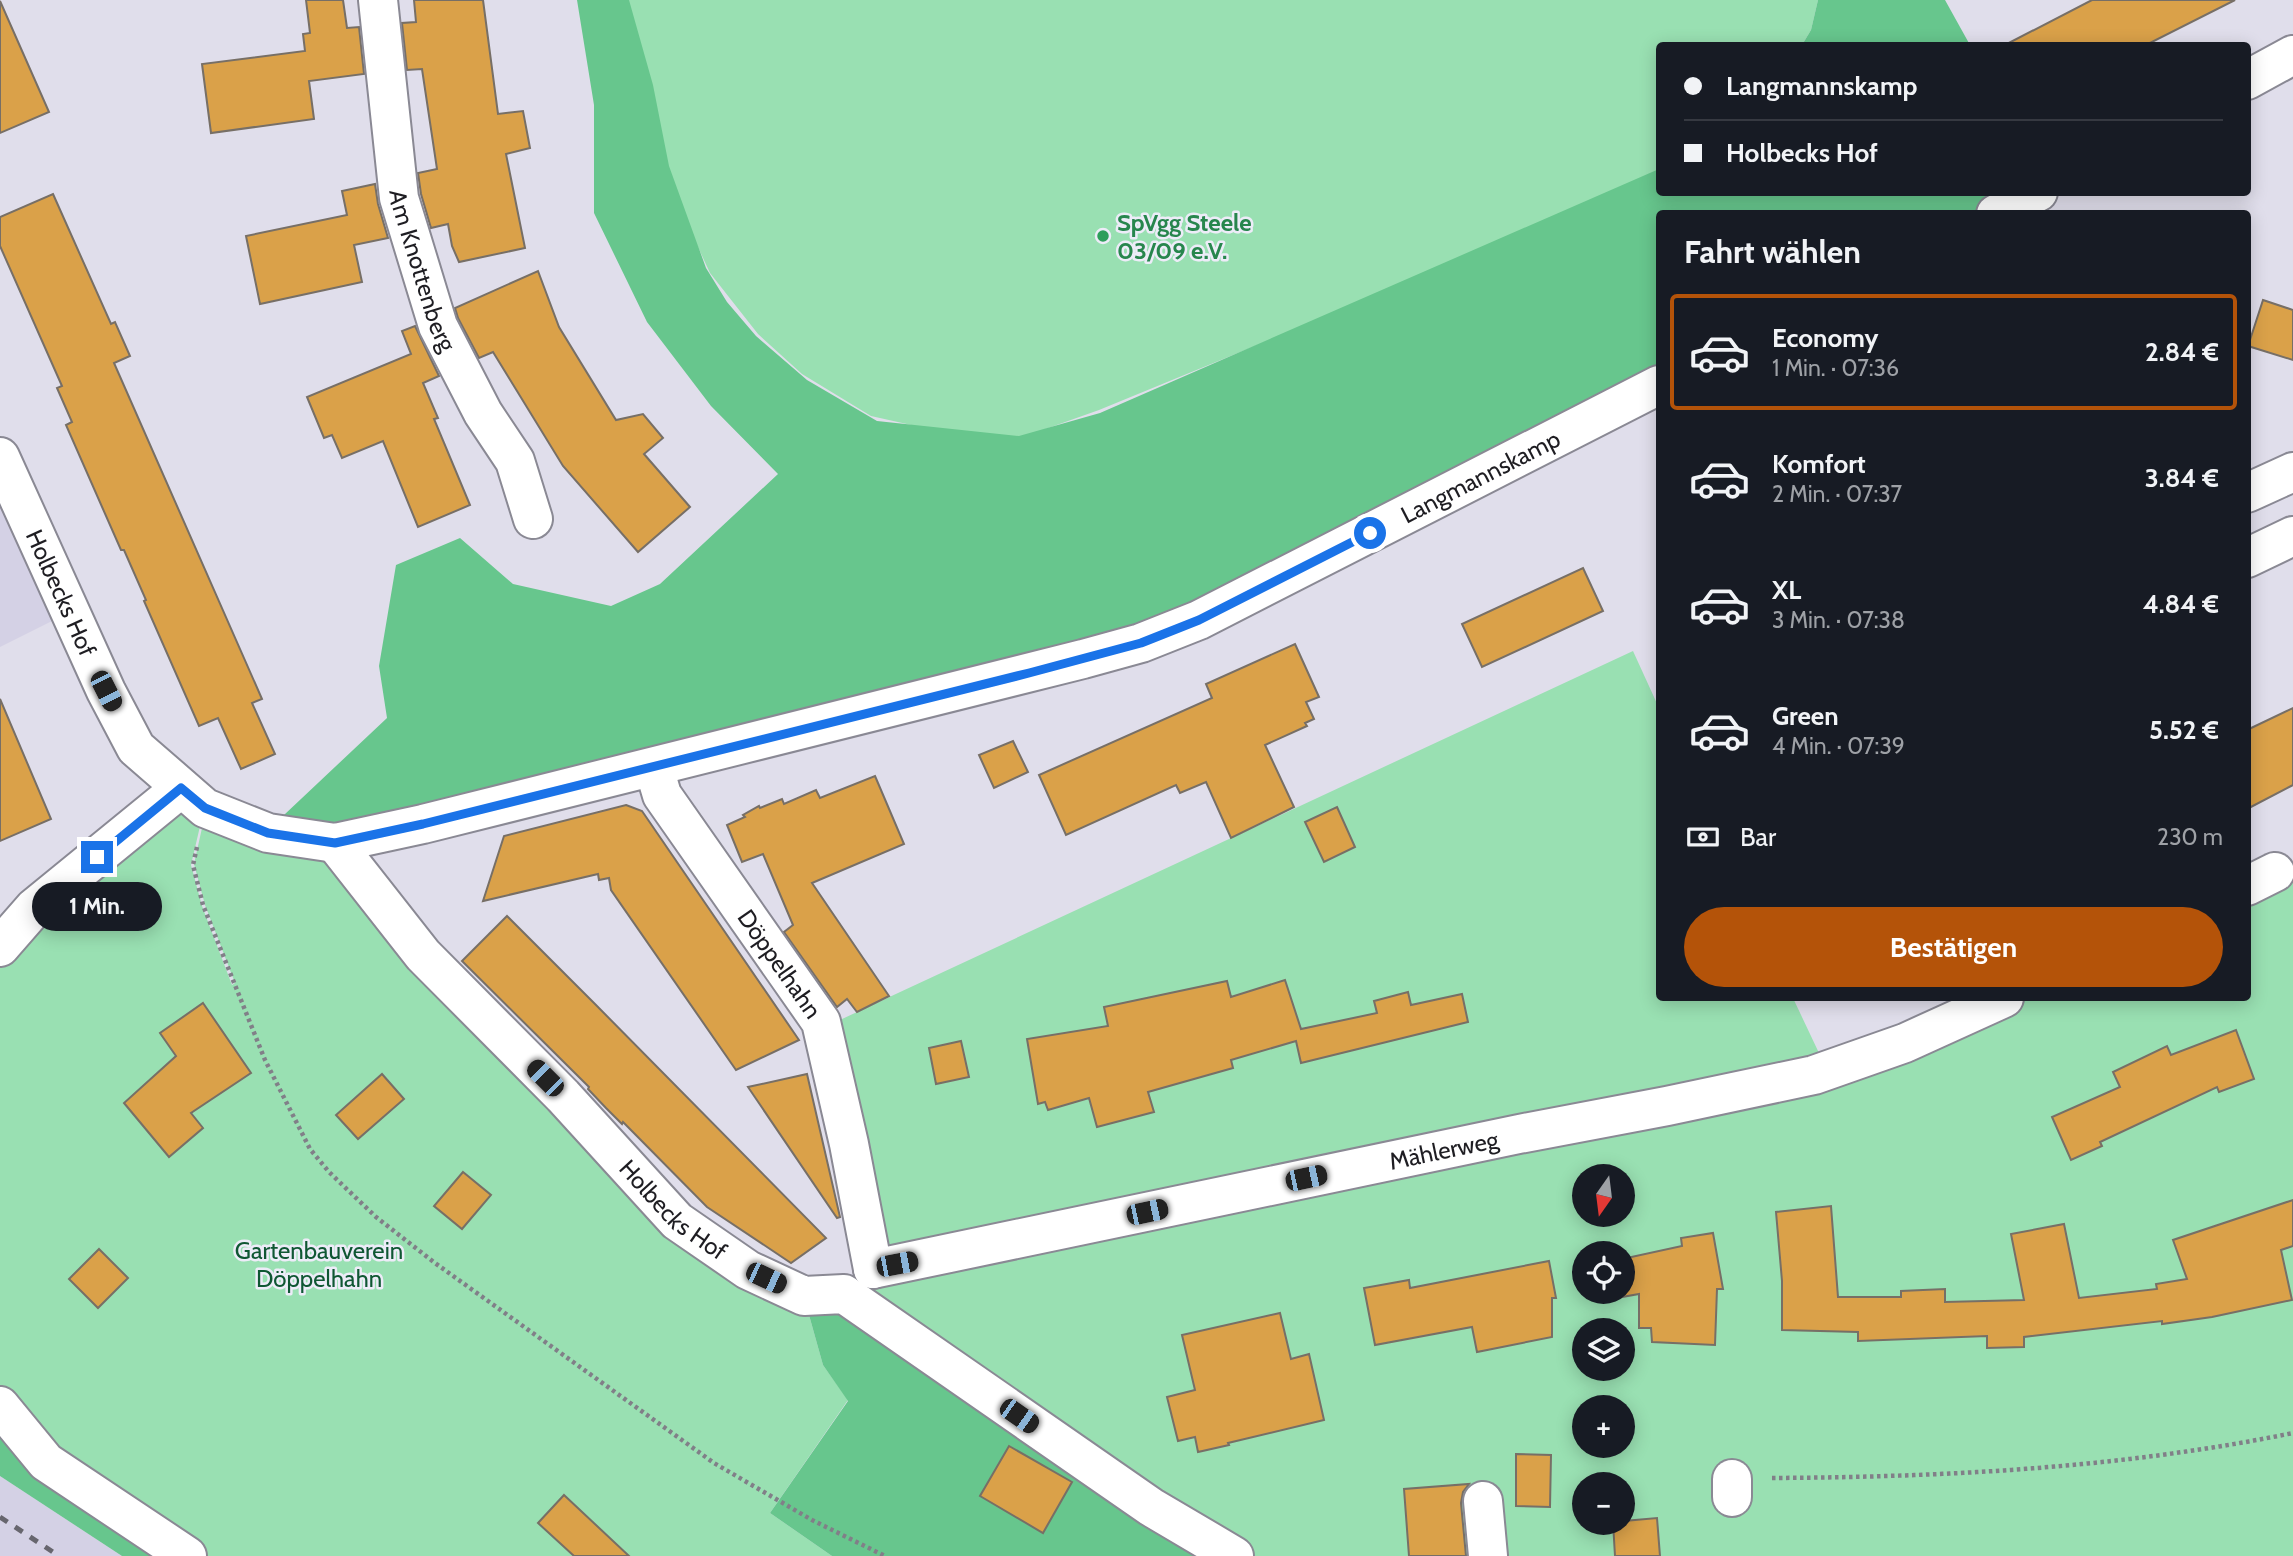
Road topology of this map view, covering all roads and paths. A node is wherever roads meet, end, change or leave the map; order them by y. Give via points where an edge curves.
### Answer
1 (378, 0) edge
2 (2293, 55) edge
3 (2251, 78) edge
4 (2030, 196) edge
5 (2004, 210) edge
6 (1656, 387) edge
7 (0, 457) edge
8 (2293, 472) edge
9 (2251, 491) edge
10 (534, 519) dead end
11 (2293, 536) edge
12 (2251, 556) edge
13 (654, 768) junction
14 (193, 798) junction
15 (335, 843) junction
16 (0, 947) edge
17 (1997, 1001) edge
18 (873, 1269) junction
19 (844, 1294) junction
20 (0, 1406) edge
21 (2293, 1433) edge
22 (1732, 1488) dead end
23 (1483, 1501) dead end
24 (187, 1556) edge
25 (885, 1556) edge
26 (1234, 1556) edge
27 (1488, 1556) edge

1 - 10 street, Am Knottenberg via 399,198 438,326 483,413 515,461
2 - 3 street
4 - 5 street
6 - 13 street, Langmannskamp via 1199,620 1141,643
7 - 14 street, Holbecks Hof via 135,748
8 - 9 street
11 - 12 street
13 - 15 street, Langmannskamp
13 - 18 street, Döppelhahn via 662,795 821,1022
14 - 15 street, Holbecks Hof via 268,833
14 - 16 street via 34,908
14 - 25 path via 193,865 203,905 269,1070 310,1149 328,1172 435,1263 714,1463
15 - 19 street, Holbecks Hof via 423,955 563,1096 677,1222 748,1270 804,1296
17 - 18 street, Mählerweg via 1905,1043 1814,1075
18 - 19 street
19 - 26 street via 1150,1507
20 - 24 street via 46,1462
21 - 22 path via 2068,1466
23 - 27 street

